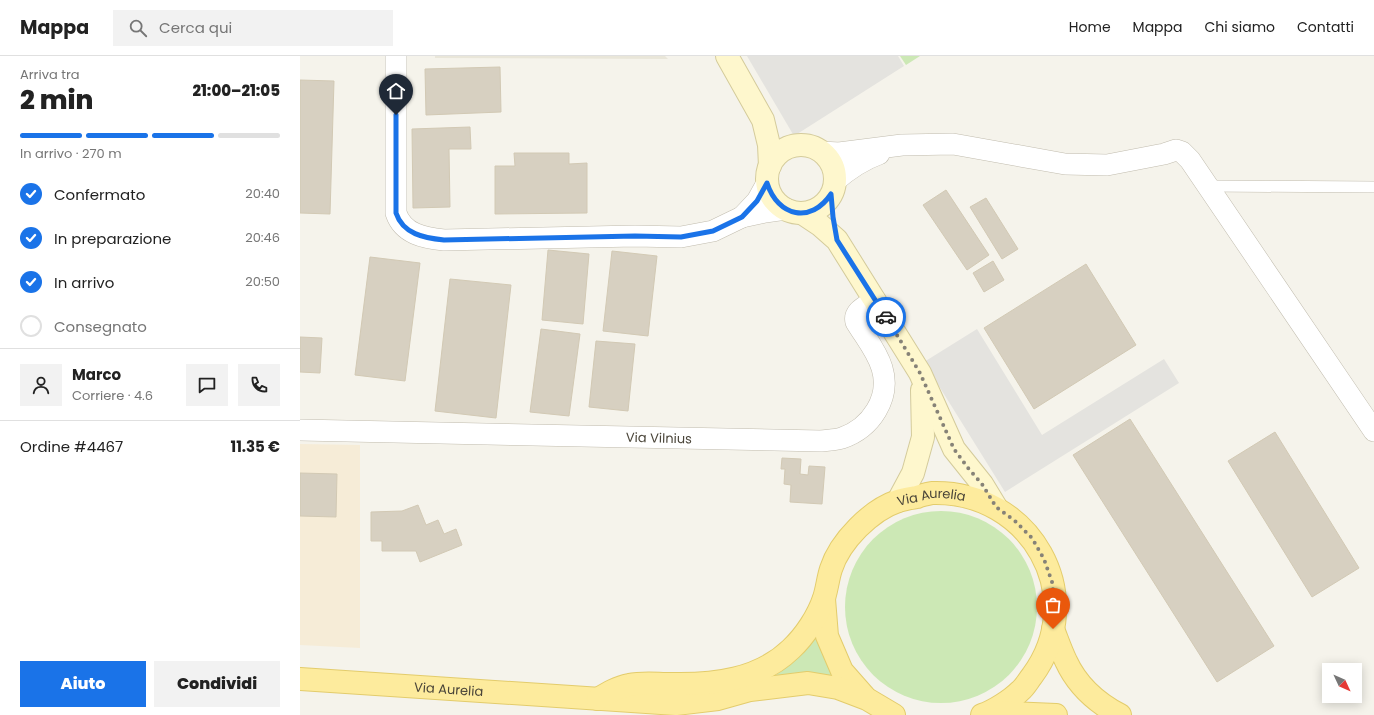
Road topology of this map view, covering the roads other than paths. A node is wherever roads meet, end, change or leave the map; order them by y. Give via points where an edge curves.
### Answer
1 (396, 56) edge
2 (727, 56) edge
3 (764, 120) junction
4 (902, 145) junction
5 (796, 146) junction
6 (821, 152) junction
7 (769, 175) junction
8 (1208, 186) junction
9 (833, 187) junction
10 (1374, 187) edge
11 (794, 211) junction
12 (742, 217) junction
13 (837, 240) junction
14 (875, 300) junction
15 (920, 373) junction
16 (300, 430) edge
17 (1374, 431) edge
18 (898, 501) junction
19 (996, 507) junction
20 (824, 599) junction
21 (1053, 629) junction
22 (300, 679) edge
23 (598, 698) junction
24 (867, 699) junction
25 (987, 713) edge
26 (894, 715) edge
27 (1056, 715) edge
28 (1120, 715) edge

1 - 12 street via 396,213 402,226 411,232 427,238 444,240 681,237 713,231
2 - 3 street
3 - 5 street
3 - 7 street via 769,145
4 - 6 street via 839,153
4 - 8 street via 953,144 1065,164 1107,165 1179,150 1186,155
4 - 9 street via 849,168
5 - 6 street via 813,148
5 - 7 street via 780,152
6 - 9 street via 833,170
7 - 11 street via 771,194 777,203
7 - 12 street via 757,201
8 - 10 lane
8 - 17 street
9 - 11 street via 826,202 819,207 811,211
9 - 13 street via 833,217
11 - 12 street via 764,212
11 - 13 street via 820,225
13 - 14 street
14 - 15 street
14 - 16 street, Via Vilnius via 857,312 855,317 878,356 884,386 882,401 865,426 837,439 813,441
15 - 18 street via 923,437 913,473
15 - 19 street via 954,449 982,484
18 - 19 main road, Via Aurelia via 930,493 964,496
18 - 20 main road, Via Aurelia via 869,517 847,540 831,568
19 - 21 main road, Via Aurelia via 1032,538 1044,559 1054,597
20 - 23 main road, Via Aurelia via 798,641 781,658 761,670 738,678 706,683 630,684
20 - 24 main road, Via Aurelia via 827,636 842,671
21 - 25 main road, Via Aurelia via 1042,662 1020,691
21 - 28 main road, Via Aurelia via 1065,660 1077,680 1099,702
22 - 23 main road, Via Aurelia
23 - 24 main road, Via Aurelia via 676,704 718,699 750,690 808,684 838,688
24 - 26 main road, Via Aurelia
25 - 27 main road, Via Aurelia

